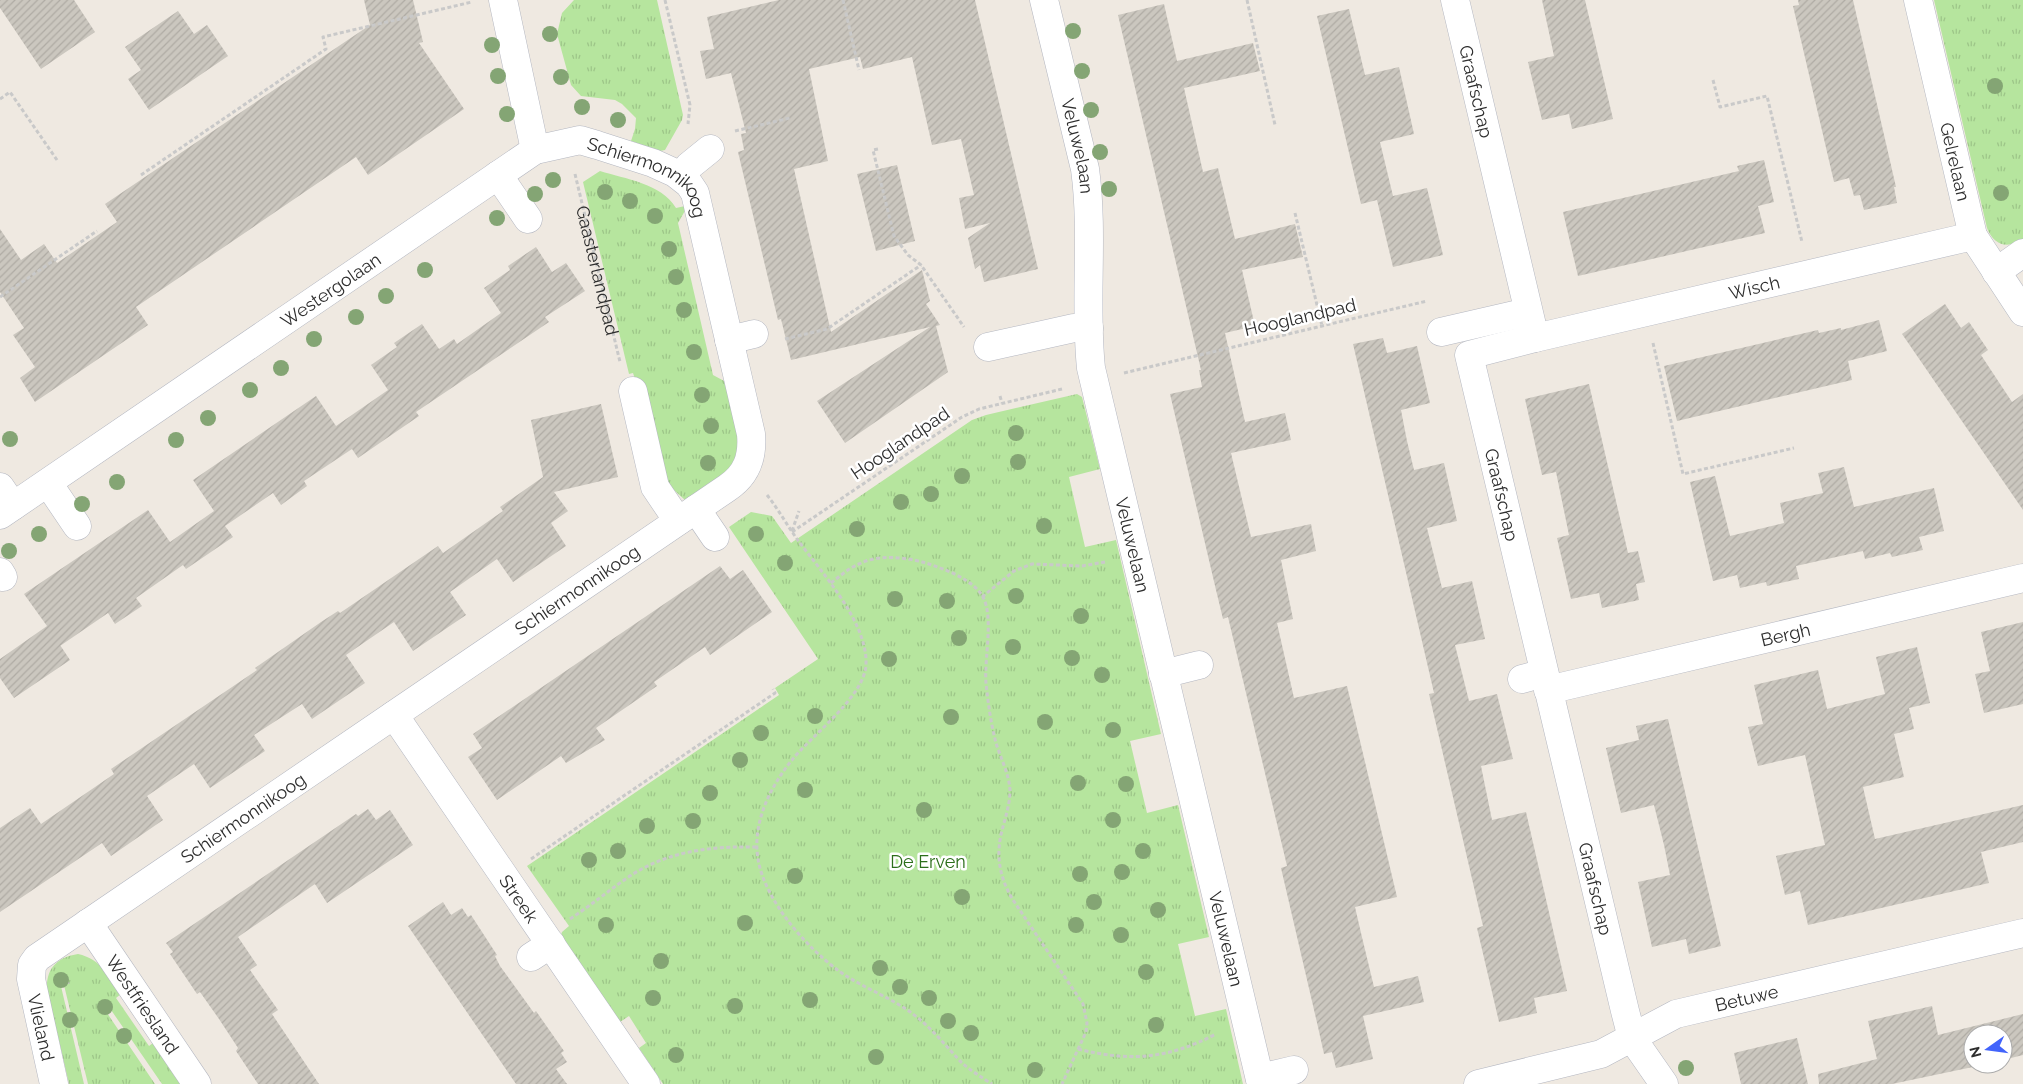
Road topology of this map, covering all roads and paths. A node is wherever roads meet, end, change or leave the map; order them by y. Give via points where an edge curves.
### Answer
1 (503, 0) edge
2 (665, 0) edge
3 (842, 0) edge
4 (1044, 0) edge
5 (1247, 0) edge
6 (1455, 0) edge
7 (1918, 0) edge
8 (467, 3) dead end
9 (860, 70) dead end
10 (1713, 80) dead end
11 (0, 99) edge
12 (790, 118) dead end
13 (1275, 125) dead end
14 (686, 130) dead end
15 (718, 141) joint
16 (878, 149) dead end
17 (535, 150) junction
18 (57, 160) dead end
19 (575, 171) dead end
20 (141, 175) dead end
21 (498, 176) junction
22 (681, 176) junction
23 (1295, 213) dead end
24 (528, 219) dead end
25 (1798, 226) dead end
26 (97, 231) dead end
27 (1973, 236) junction
28 (2023, 253) edge
29 (921, 265) junction
30 (1996, 272) junction
31 (0, 297) edge
32 (1432, 300) dead end
33 (948, 303) dead end
34 (1528, 312) junction
35 (2023, 312) edge
36 (1322, 326) junction
37 (1090, 328) junction
38 (1441, 332) dead end
39 (1535, 338) junction
40 (1652, 338) dead end
41 (782, 340) dead end
42 (988, 347) dead end
43 (621, 366) dead end
44 (1117, 374) dead end
45 (1068, 388) dead end
46 (633, 391) dead end
47 (1000, 396) dead end
48 (1002, 403) junction
49 (1794, 448) dead end
50 (48, 483) junction
51 (764, 491) dead end
52 (4, 503) edge
53 (799, 511) dead end
54 (687, 515) junction
55 (77, 526) dead end
56 (792, 532) junction
57 (715, 537) dead end
58 (1111, 560) dead end
59 (2023, 578) edge
60 (830, 583) junction
61 (982, 597) junction
62 (1199, 665) dead end
63 (1163, 674) junction
64 (1538, 681) junction
65 (773, 689) dead end
66 (394, 714) junction
67 (757, 847) junction
68 (525, 863) dead end
69 (88, 923) junction
70 (2023, 933) edge
71 (548, 942) junction
72 (25, 967) joint
73 (1225, 1032) dead end
74 (1632, 1038) junction
75 (1078, 1050) junction
76 (1294, 1070) dead end
77 (1261, 1081) edge
78 (54, 1084) edge
79 (197, 1084) edge
80 (646, 1084) edge
81 (992, 1084) edge
82 (1062, 1084) edge
83 (1478, 1084) edge
84 (1664, 1084) edge

1 - 17 street
2 - 14 path via 690,105
3 - 9 path
4 - 37 street, Veluwelaan via 1085,169 1089,198
5 - 13 path
6 - 34 street, Graafschap
7 - 27 street, Gelrelaan
8 - 20 path via 324,37 326,49
10 - 25 path via 1720,107 1767,96
11 - 18 path via 10,92
12 - 15 path
15 - 22 street
16 - 29 path via 874,150 894,236 908,255
17 - 21 street, Westergolaan
17 - 22 street, Schiermonnikoog via 580,140 653,163
19 - 43 path, Gaasterlandpad
21 - 24 street
21 - 50 street, Westergolaan
22 - 54 street, Schiermonnikoog via 692,189 698,204 742,337 752,434 752,452 747,466 733,484
23 - 36 path
26 - 31 path
27 - 30 street, Gelrelaan
27 - 39 street, Wisch
28 - 30 street
29 - 33 path
29 - 41 path via 828,329
30 - 35 street, Gelrelaan
32 - 36 path, Hooglandpad
34 - 38 street
34 - 39 street, Graafschap
36 - 44 path, Hooglandpad
37 - 42 street via 1074,328
37 - 63 street, Veluwelaan via 1090,364
39 - 64 street, Graafschap via 1470,355
40 - 49 path via 1683,474
45 - 48 path, Hooglandpad
46 - 54 street via 655,487
47 - 48 path
48 - 56 path, Hooglandpad via 962,417
50 - 52 street, Westergolaan
50 - 55 street
51 - 56 path
53 - 56 path
54 - 57 street
54 - 66 street, Schiermonnikoog
56 - 60 path
58 - 61 path via 1082,566 1032,564 1014,571
59 - 64 street, Bergh
60 - 61 path via 865,561 905,558 954,574 974,586
60 - 67 path via 857,630 866,666 860,686 850,699 782,772 761,817
61 - 75 path via 988,614 987,697 1010,791 1000,841 1000,872 1013,900 1083,1004 1087,1023
62 - 63 street
63 - 77 street, Veluwelaan
64 - 74 street, Graafschap
65 - 68 path via 775,693
66 - 69 street, Schiermonnikoog
66 - 71 street, Streek
67 - 71 path via 700,850 670,857 628,877
67 - 81 path via 760,866 775,901 803,939 856,982 918,1018 962,1063
69 - 72 street, Schiermonnikoog
69 - 79 street, Westfriesland
70 - 74 street, Betuwe via 1676,1014
71 - 80 street, Streek
72 - 78 street, Vlieland
73 - 75 path via 1188,1048 1148,1058 1103,1056
74 - 83 street, Betuwe via 1591,1058
74 - 84 street
75 - 82 path
76 - 77 street

